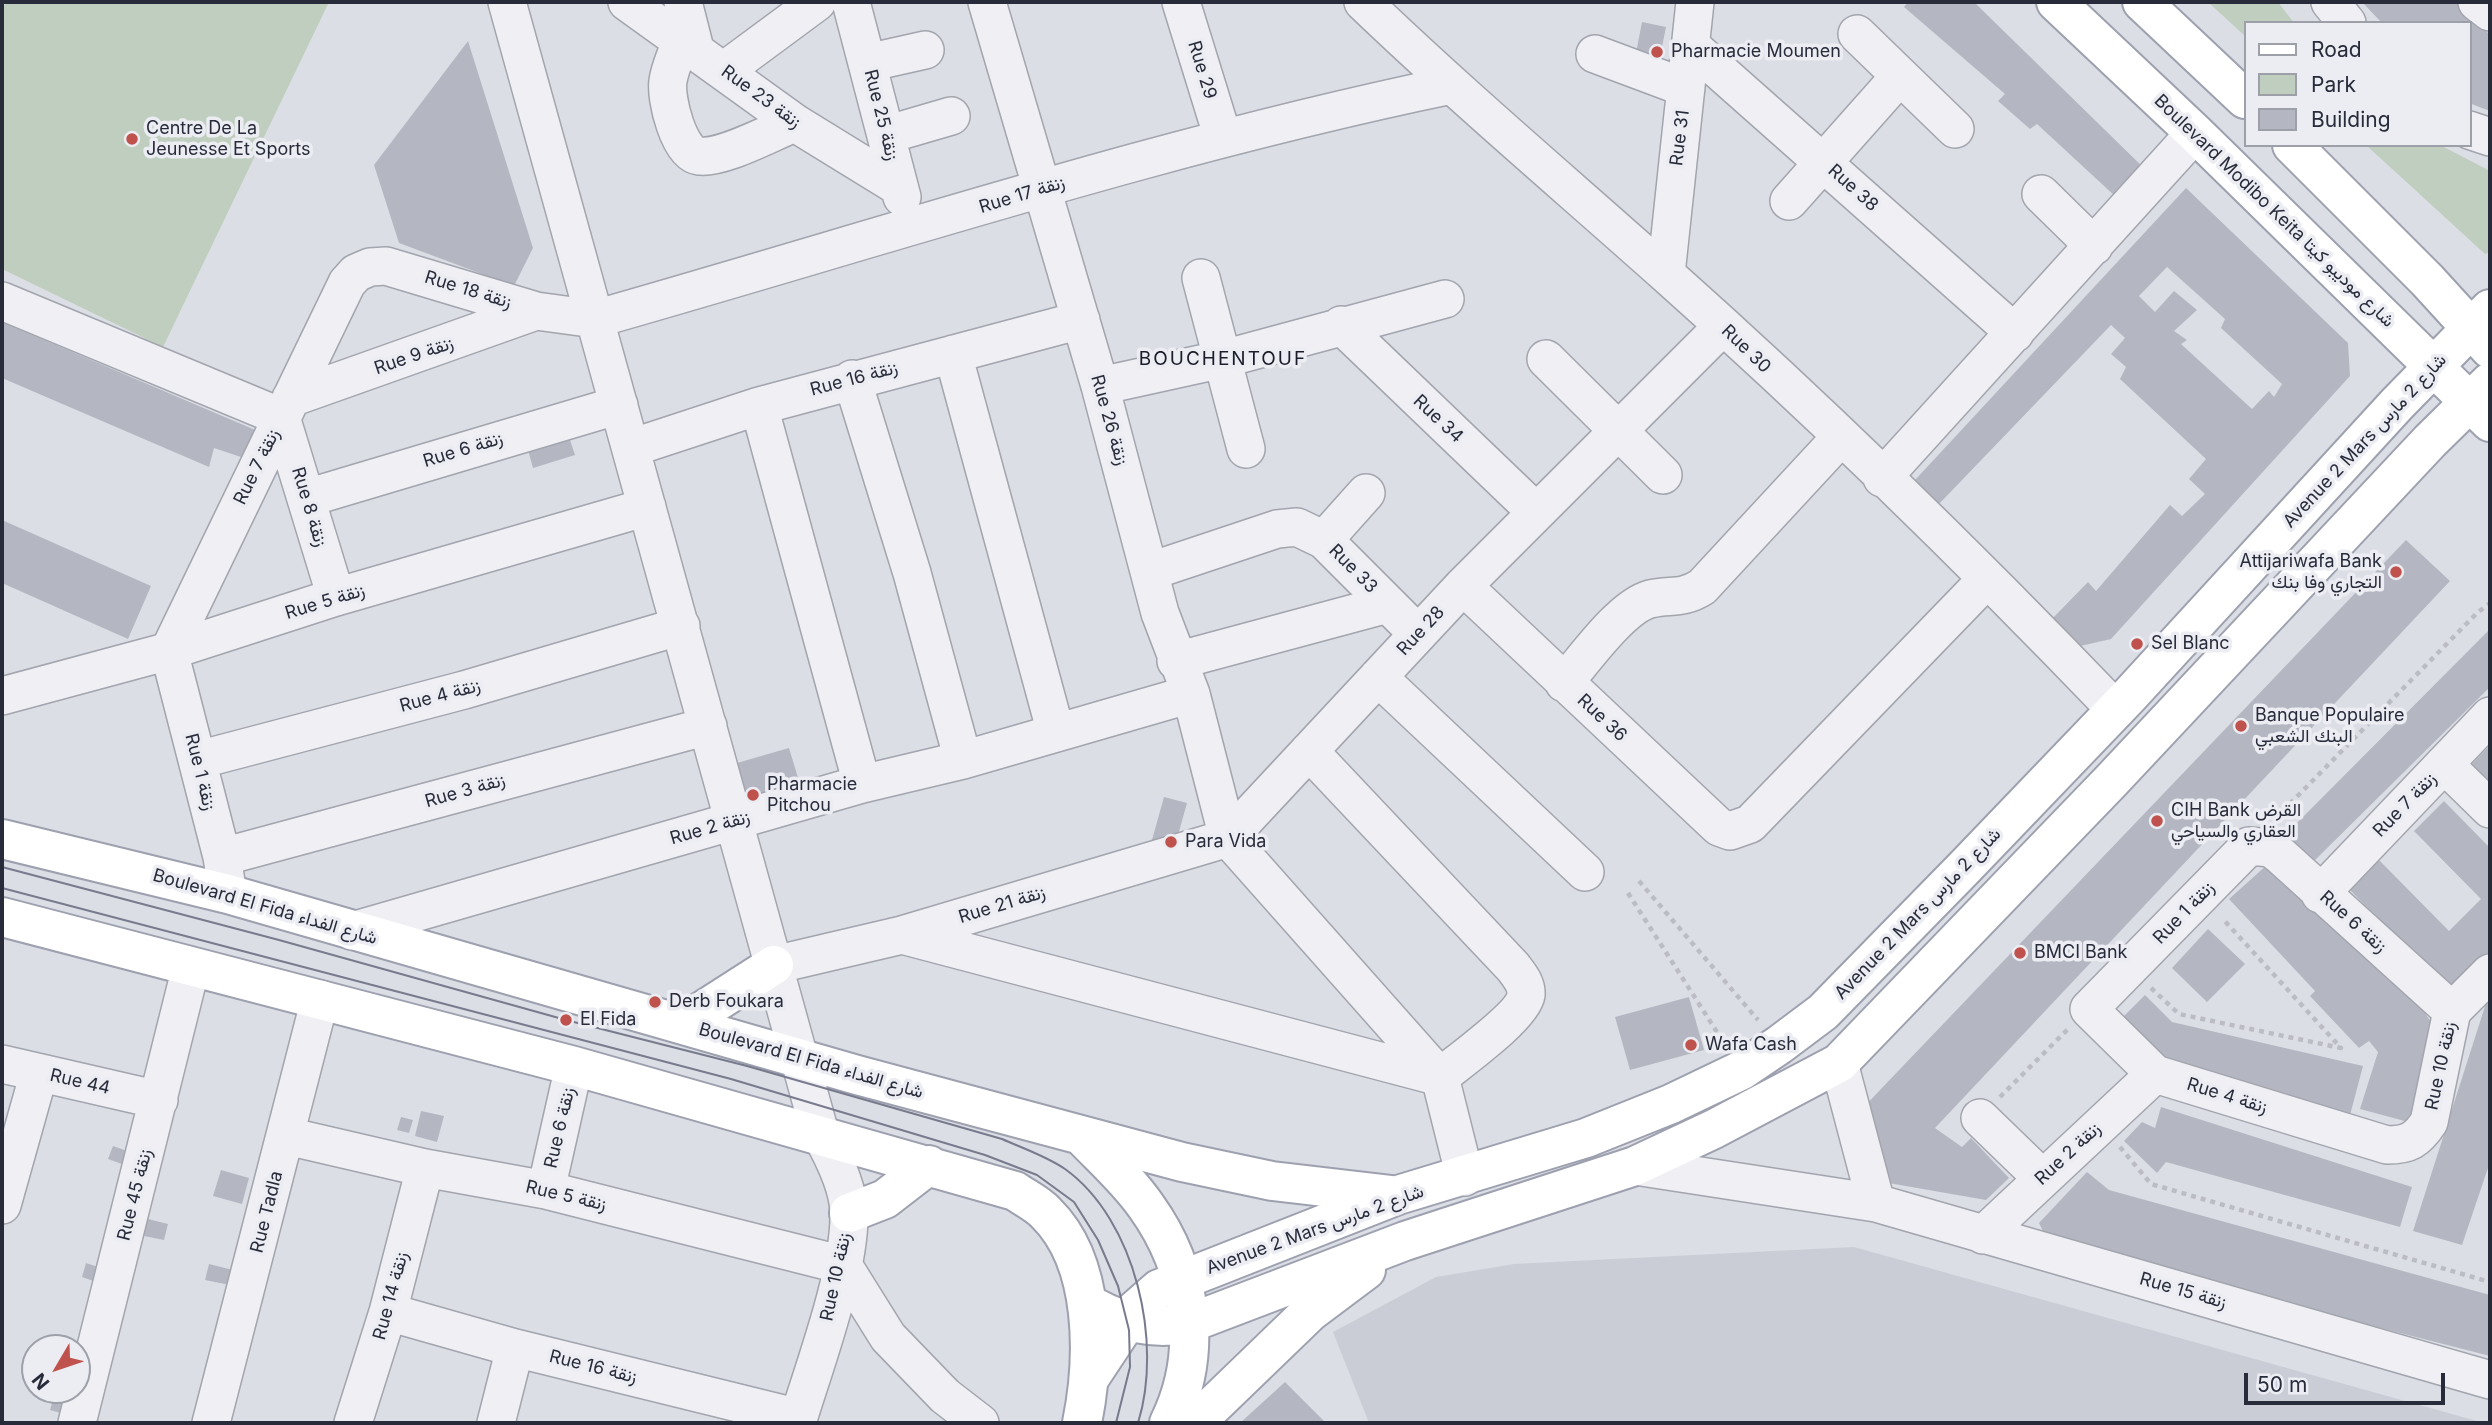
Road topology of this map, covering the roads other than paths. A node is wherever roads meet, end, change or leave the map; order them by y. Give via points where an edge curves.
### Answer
1 (507, 2) edge
2 (627, 2) edge
3 (683, 2) edge
4 (817, 2) edge
5 (851, 2) edge
6 (987, 2) edge
7 (1181, 2) edge
8 (1695, 2) edge
9 (2056, 2) edge
10 (2142, 2) edge
11 (2330, 2) edge
12 (2477, 2) edge
13 (1383, 8) edge
14 (2490, 12) edge
15 (2345, 21) edge
16 (1857, 34) dead end
17 (688, 45) junction
18 (1690, 45) junction
19 (925, 50) dead end
20 (1595, 54) dead end
21 (867, 63) junction
22 (725, 71) junction
23 (1900, 76) junction
24 (1452, 85) junction
25 (1686, 88) junction
26 (2244, 98) edge
27 (951, 117) dead end
28 (795, 122) junction
29 (1955, 129) dead end
30 (2471, 131) edge
31 (2195, 133) junction
32 (886, 135) junction
33 (2490, 137) edge
34 (1223, 138) junction
35 (2294, 147) edge
36 (1823, 160) junction
37 (899, 187) junction
38 (1042, 188) junction
39 (2041, 194) dead end
40 (1789, 201) dead end
41 (911, 228) junction
42 (2094, 246) junction
43 (1666, 274) junction
44 (1201, 278) dead end
45 (346, 283) joint
46 (1445, 299) dead end
47 (2, 301) edge
48 (536, 311) junction
49 (595, 319) junction
50 (1081, 320) junction
51 (1341, 325) junction
52 (1723, 326) junction
53 (2484, 328) edge
54 (2015, 333) junction
55 (953, 354) junction
56 (1223, 359) junction
57 (1546, 359) dead end
58 (2434, 366) junction
59 (852, 379) junction
60 (1100, 386) junction
61 (2483, 402) edge
62 (619, 405) junction
63 (759, 406) junction
64 (286, 408) junction
65 (1619, 428) junction
66 (1840, 438) junction
67 (631, 448) junction
68 (1246, 449) dead end
69 (1663, 475) dead end
70 (1882, 478) junction
71 (1366, 493) dead end
72 (307, 498) junction
73 (647, 507) junction
74 (1536, 512) junction
75 (1324, 540) junction
76 (1151, 571) junction
77 (1986, 580) junction
78 (1463, 586) junction
79 (336, 597) junction
80 (1388, 604) junction
81 (681, 626) junction
82 (1418, 635) junction
83 (169, 651) junction
84 (1378, 677) junction
85 (1184, 678) junction
86 (1564, 683) junction
87 (2, 696) edge
88 (2122, 703) junction
89 (2490, 716) edge
90 (708, 726) junction
91 (1056, 733) junction
92 (1309, 751) junction
93 (198, 760) junction
94 (963, 760) junction
95 (2444, 764) junction
96 (862, 784) junction
97 (2490, 808) edge
98 (735, 822) junction
99 (1228, 838) junction
100 (2, 839) edge
101 (2249, 846) joint
102 (222, 857) junction
103 (1585, 872) dead end
104 (228, 894) junction
105 (2320, 894) junction
106 (2, 917) edge
107 (352, 931) junction
108 (902, 935) junction
109 (775, 965) junction
110 (191, 967) junction
111 (2490, 973) edge
112 (320, 999) junction
113 (2089, 1009) joint
114 (2452, 1011) junction
115 (682, 1024) junction
116 (800, 1058) junction
117 (1839, 1063) junction
118 (2, 1064) edge
119 (574, 1066) junction
120 (39, 1073) junction
121 (2155, 1074) junction
122 (1440, 1077) junction
123 (159, 1100) junction
124 (1980, 1118) road end
125 (820, 1133) junction
126 (1081, 1135) junction
127 (287, 1136) junction
128 (2387, 1145) joint
129 (929, 1165) junction
130 (1635, 1166) junction
131 (425, 1168) junction
132 (1465, 1177) junction
133 (2042, 1178) junction
134 (546, 1190) junction
135 (1398, 1195) junction
136 (1876, 1203) junction
137 (2, 1205) edge
138 (849, 1213) junction
139 (1983, 1235) junction
140 (1405, 1241) junction
141 (843, 1265) junction
142 (1184, 1279) junction
143 (1087, 1303) junction
144 (388, 1312) junction
145 (1127, 1320) junction
146 (1190, 1324) junction
147 (515, 1348) junction
148 (1089, 1379) junction
149 (2490, 1380) edge
150 (798, 1421) edge
151 (77, 1423) edge
152 (211, 1423) edge
153 (353, 1423) edge
154 (496, 1423) edge
155 (980, 1423) edge
156 (1082, 1423) edge
157 (1169, 1423) edge
158 (1195, 1423) edge

1 - 49 street, Rue 10 زنقة
2 - 17 street, Rue 23 زنقة
3 - 17 street
4 - 22 street
5 - 21 street, Rue 25 زنقة
6 - 38 street, Rue 26 زنقة
7 - 34 street, Rue 29
8 - 18 street, Rue 31
9 - 31 main road, Boulevard Modibo Keita شارع موديبو كيتا
10 - 26 main road
11 - 15 street
12 - 14 street
13 - 24 street, Rue 30
16 - 23 street
17 - 22 street, Rue 23 زنقة
17 - 28 street via 667,90 681,141 695,156 715,155
18 - 25 street, Rue 31
18 - 36 street, Rue 38
19 - 21 street
20 - 25 street
21 - 32 street, Rue 25 زنقة
22 - 28 street, Rue 23 زنقة
23 - 29 street
23 - 36 street
24 - 34 street, Rue 17 زنقة
24 - 43 street, Rue 30
25 - 43 street, Rue 31
27 - 32 street
28 - 37 street, Rue 23 زنقة
30 - 33 street
31 - 42 street
31 - 58 main road, Boulevard Modibo Keita شارع موديبو كيتا
32 - 37 street, Rue 25 زنقة
34 - 38 street, Rue 17 زنقة
35 - 53 main road
36 - 40 street
36 - 54 street, Rue 38
37 - 41 street, Rue 25 زنقة
38 - 41 street, Rue 17 زنقة
38 - 50 street, Rue 26 زنقة
39 - 42 street
41 - 49 street, Rue 17 زنقة
42 - 54 street
43 - 52 street, Rue 30
44 - 56 street
45 - 48 street, Rue 18 زنقة via 356,272 386,266
45 - 64 street, Rue 7 زنقة
46 - 51 street
47 - 64 street
48 - 49 street, Rue 18 زنقة
48 - 64 street, Rue 9 زنقة
49 - 62 street, Rue 10 زنقة
50 - 55 street, Rue 16 زنقة
50 - 60 street, Rue 26 زنقة
51 - 56 street
51 - 74 street, Rue 34
52 - 65 street, Rue 28
52 - 66 street, Rue 30
53 - 58 main road, Avenue 2 Mars شارع 2 مارس
54 - 70 street
55 - 59 street, Rue 16 زنقة
55 - 91 street
56 - 60 street
56 - 68 street
57 - 65 street
58 - 61 main road, Boulevard Modibo Keita شارع موديبو كيتا
58 - 88 main road, Avenue 2 Mars شارع 2 مارس
59 - 63 street, Rue 16 زنقة
59 - 94 street
60 - 76 street, Rue 26 زنقة
61 - 117 main road
62 - 67 street, Rue 10 زنقة
62 - 72 street, Rue 6 زنقة
63 - 67 street, Rue 16 زنقة
63 - 96 street
64 - 72 street, Rue 8 زنقة
64 - 83 street, Rue 7 زنقة
65 - 69 street
65 - 74 street, Rue 28
66 - 70 street, Rue 30
66 - 86 street via 1702,587 1676,598 1650,599 1638,605
67 - 73 street, Rue 10 زنقة
70 - 77 street, Rue 30
71 - 75 street
72 - 79 street, Rue 8 زنقة
73 - 79 street, Rue 5 زنقة
73 - 81 street, Rue 10 زنقة
74 - 78 street, Rue 28
75 - 76 street, Rue 33 via 1297,527 1277,529
75 - 80 street, Rue 33
76 - 85 street, Rue 26 زنقة
77 - 86 street, Rue 36 via 1750,824 1730,831 1719,827
77 - 88 street, Rue 30
78 - 82 street, Rue 28
78 - 86 street, Rue 36
79 - 83 street, Rue 5 زنقة
80 - 82 street, Rue 33
80 - 85 street, Rue 2 زنقة
81 - 90 street, Rue 10 زنقة
81 - 93 street, Rue 4 زنقة via 464,690
82 - 84 street, Rue 28
83 - 87 street, Rue 5 زنقة
83 - 93 street, Rue 1 زنقة
84 - 92 street, Rue 28
84 - 103 street
85 - 91 street, Rue 2 زنقة
85 - 99 street, Rue 26 زنقة
88 - 132 main road, Avenue 2 Mars شارع 2 مارس via 1823,1012 1779,1045 1742,1070 1671,1104 1586,1138
89 - 95 street, Rue 7 زنقة
90 - 98 street, Rue 10 زنقة
90 - 102 street, Rue 3 زنقة
91 - 94 street, Rue 2 زنقة
92 - 99 street, Rue 28
92 - 122 street via 1525,984 1526,998 1514,1015
93 - 102 street, Rue 1 زنقة
94 - 96 street, Rue 2 زنقة
95 - 97 street
95 - 105 street, Rue 7 زنقة
96 - 98 street, Rue 2 زنقة
98 - 107 street, Rue 2 زنقة
98 - 109 street, Rue 10 زنقة
99 - 108 street, Rue 21 زنقة
99 - 122 street
100 - 104 main road, Boulevard El Fida شارع الفداء
101 - 105 street, Rue 6 زنقة via 2272,848
101 - 113 street, Rue 1 زنقة
102 - 104 street, Rue 1 زنقة
104 - 107 main road, Boulevard El Fida شارع الفداء
105 - 114 street, Rue 6 زنقة
106 - 110 main road
107 - 115 main road, Boulevard El Fida شارع الفداء
108 - 109 street, Rue 21 زنقة
108 - 122 street
109 - 115 main road
109 - 116 street, Rue 10 زنقة
110 - 112 main road
110 - 123 street, Rue 45 زنقة
111 - 114 street, Rue 10 زنقة
112 - 119 main road
112 - 127 street, Rue Tadla
113 - 121 street, Rue 4 زنقة
114 - 128 street, Rue 10 زنقة via 2429,1122 2407,1145
115 - 116 main road, Boulevard El Fida شارع الفداء
116 - 125 street, Rue 10 زنقة
116 - 126 main road, Boulevard El Fida شارع الفداء
117 - 130 main road
117 - 136 street
118 - 120 street, Rue 44
119 - 125 main road
119 - 134 street, Rue 6 زنقة
120 - 123 street, Rue 44
120 - 137 street
121 - 128 street, Rue 4 زنقة
121 - 133 street, Rue 2 زنقة
122 - 132 street
123 - 151 street, Rue 45 زنقة
124 - 133 street
125 - 129 main road
125 - 138 street, Rue 10 زنقة via 842,1183
126 - 135 main road, Boulevard El Fida شارع الفداء via 1272,1181
126 - 142 main road via 1147,1208
127 - 131 street, Rue 5 زنقة
127 - 152 street, Rue Tadla
129 - 138 main road via 884,1199
129 - 143 main road via 1016,1191 1046,1213 1066,1240
130 - 136 street, Rue 15 زنقة
130 - 140 main road
131 - 134 street, Rue 5 زنقة
131 - 144 street, Rue 14 زنقة
132 - 135 main road, Avenue 2 Mars شارع 2 مارس
133 - 139 street, Rue 2 زنقة
134 - 141 street, Rue 5 زنقة
135 - 142 main road, Avenue 2 Mars شارع 2 مارس
136 - 139 street, Rue 15 زنقة
138 - 141 street, Rue 10 زنقة
139 - 149 street, Rue 15 زنقة
140 - 146 main road
140 - 158 main road via 1310,1312
141 - 150 street, Rue 10 زنقة
141 - 155 street via 888,1337 945,1396
142 - 145 main road, Avenue 2 Mars شارع 2 مارس via 1159,1289
142 - 146 main road
143 - 145 main road
143 - 148 main road
144 - 147 street, Rue 16 زنقة
144 - 153 street, Rue 14 زنقة
145 - 146 main road via 1169,1328
145 - 148 main road, Avenue 2 Mars شارع 2 مارس
146 - 157 main road via 1187,1368
147 - 150 street, Rue 16 زنقة
147 - 154 street
148 - 156 main road

